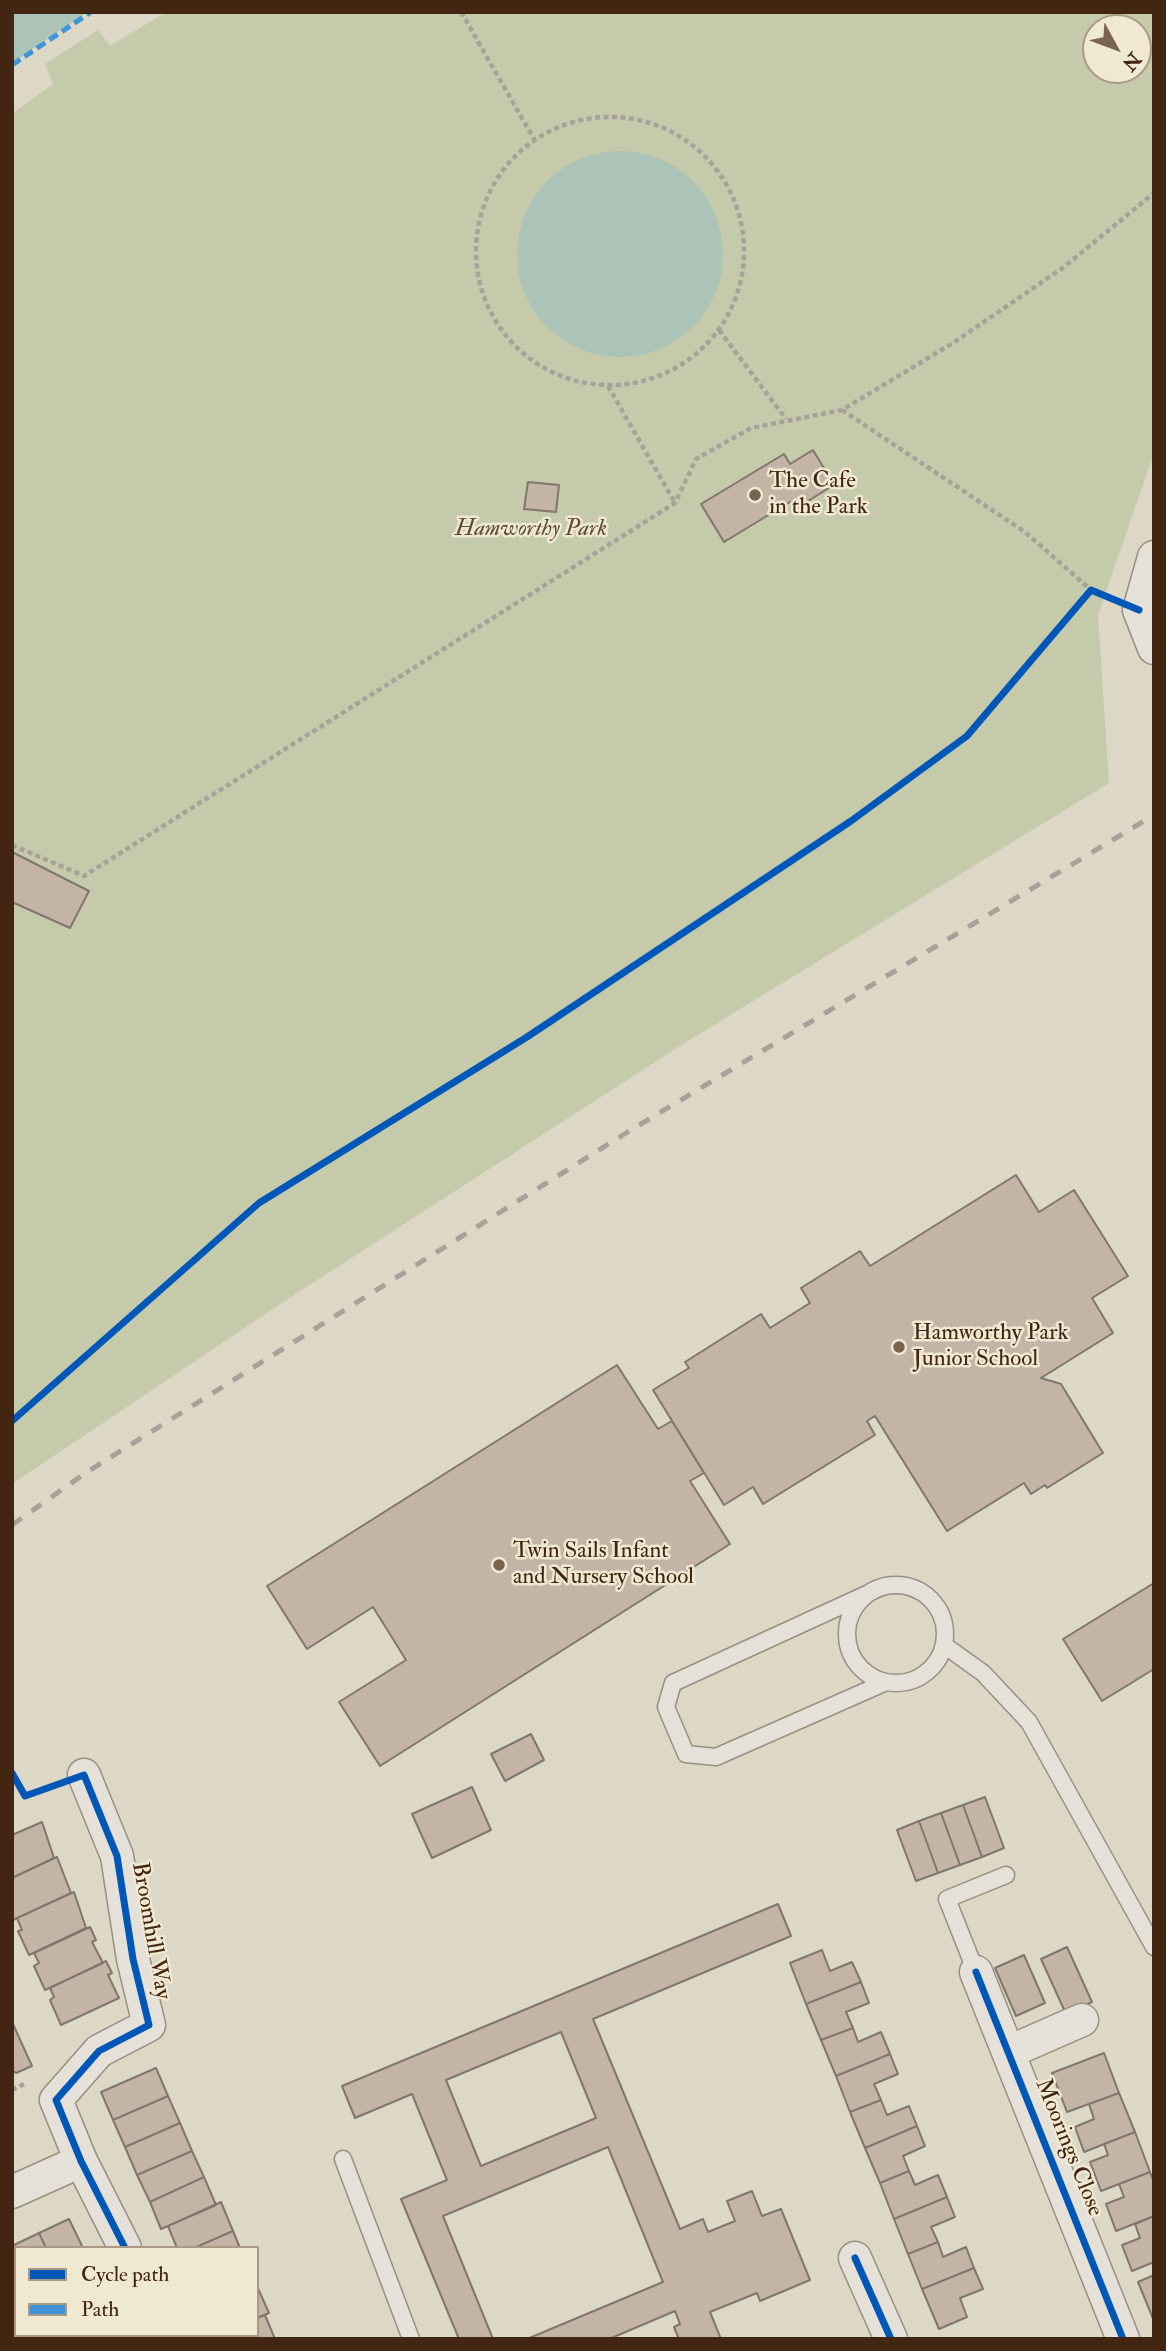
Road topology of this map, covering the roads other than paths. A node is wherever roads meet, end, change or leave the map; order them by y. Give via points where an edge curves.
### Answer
1 (1154, 557) edge
2 (1154, 648) edge
3 (867, 1594) junction
4 (944, 1646) junction
5 (884, 1683) junction
6 (84, 1775) dead end
7 (1006, 1875) dead end
8 (1154, 1947) edge
9 (976, 1972) joint
10 (1082, 2020) dead end
11 (1009, 2052) junction
12 (343, 2159) dead end
13 (81, 2161) junction
14 (12, 2192) edge
15 (124, 2246) edge
16 (855, 2258) dead end
17 (411, 2339) edge
18 (891, 2339) edge
19 (1123, 2339) edge

1 - 2 street via 1139,610
3 - 4 lane via 882,1586 916,1589 930,1598 945,1629
3 - 5 lane via 855,1606 846,1639 858,1667
3 - 5 lane via 673,1683 666,1707 687,1754 716,1757
4 - 5 lane via 928,1672 915,1681
4 - 8 lane via 983,1673 1029,1722
6 - 13 street, Broomhill Way via 117,1856 149,2025 99,2050 56,2100
7 - 9 lane via 947,1899
9 - 11 street, Moorings Close
10 - 11 street
11 - 19 street, Moorings Close
12 - 17 lane
13 - 14 street
13 - 15 street, Broomhill Way
16 - 18 street

